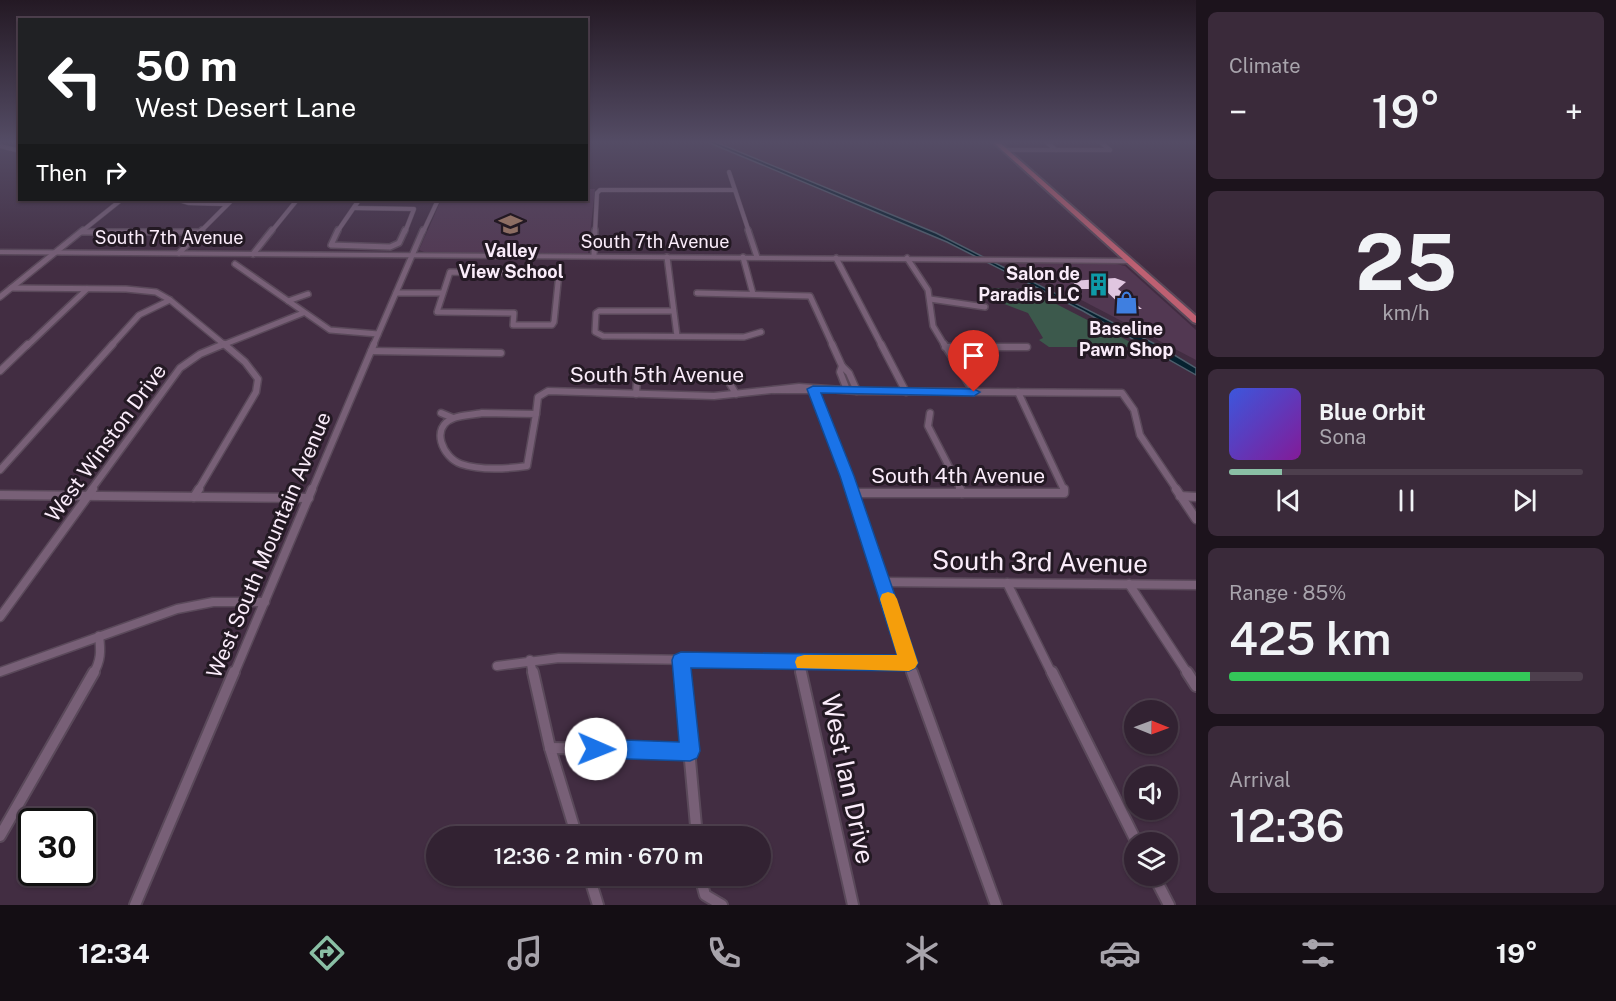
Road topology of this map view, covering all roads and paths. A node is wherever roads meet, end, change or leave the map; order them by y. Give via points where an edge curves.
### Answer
1 (733, 183) edge
2 (1041, 183) edge
3 (735, 190) junction
4 (120, 201) edge
5 (182, 201) edge
6 (231, 201) edge
7 (296, 201) edge
8 (358, 201) edge
9 (438, 201) edge
10 (227, 204) junction
11 (354, 208) junction
12 (81, 232) junction
13 (199, 232) junction
14 (0, 252) edge
15 (55, 252) junction
16 (179, 253) junction
17 (252, 254) junction
18 (411, 255) junction
19 (594, 256) junction
20 (666, 257) junction
21 (743, 257) junction
22 (757, 257) junction
23 (836, 258) junction
24 (907, 258) junction
25 (1129, 261) junction
26 (235, 264) dead end
27 (11, 288) junction
28 (87, 289) junction
29 (397, 291) junction
30 (443, 291) junction
31 (698, 293) dead end
32 (308, 294) dead end
33 (753, 294) junction
34 (0, 297) edge
35 (930, 299) junction
36 (170, 300) junction
37 (288, 301) junction
38 (985, 307) dead end
39 (673, 311) junction
40 (303, 313) junction
41 (1196, 320) edge
42 (761, 332) dead end
43 (378, 334) junction
44 (677, 336) junction
45 (223, 344) junction
46 (945, 346) junction
47 (1027, 347) dead end
48 (370, 351) junction
49 (501, 353) dead end
50 (842, 366) junction
51 (0, 371) edge
52 (726, 377) dead end
53 (843, 378) junction
54 (852, 378) junction
55 (637, 379) dead end
56 (813, 389) junction
57 (848, 390) junction
58 (857, 391) junction
59 (906, 392) junction
60 (974, 392) junction
61 (1018, 392) junction
62 (636, 394) junction
63 (736, 394) junction
64 (441, 413) dead end
65 (930, 413) dead end
66 (536, 414) junction
67 (453, 418) junction
68 (0, 470) edge
69 (853, 493) junction
70 (962, 494) junction
71 (0, 495) edge
72 (86, 496) junction
73 (194, 496) junction
74 (1180, 496) junction
75 (1196, 497) edge
76 (309, 498) junction
77 (1196, 519) edge
78 (884, 582) junction
79 (1006, 583) junction
80 (1128, 584) junction
81 (1196, 585) edge
82 (265, 602) junction
83 (0, 617) edge
84 (99, 636) junction
85 (530, 660) junction
86 (681, 660) junction
87 (799, 662) junction
88 (909, 663) junction
89 (497, 666) dead end
90 (0, 672) edge
91 (1196, 686) edge
92 (550, 748) junction
93 (690, 751) junction
94 (574, 826) edge
95 (696, 826) edge
96 (1131, 832) edge
97 (0, 836) edge
98 (592, 886) edge
99 (701, 886) edge
100 (1159, 886) edge
101 (135, 905) edge
102 (598, 905) edge
103 (722, 905) edge
104 (853, 905) edge
105 (996, 905) edge
106 (1168, 905) edge

1 - 3 street
2 - 25 main road
3 - 19 street via 600,190
3 - 22 street
4 - 12 street
5 - 10 street
6 - 10 street
7 - 17 street
8 - 11 street
9 - 18 street, West South Mountain Avenue
10 - 13 street
11 - 11 street via 414,209 396,246 331,245
12 - 13 street
12 - 15 street
13 - 16 street
14 - 15 street, South 7th Avenue
15 - 16 street, South 7th Avenue
15 - 27 street
16 - 17 street, South 7th Avenue
17 - 18 street, South 7th Avenue
18 - 19 street, South 7th Avenue
18 - 29 street, West South Mountain Avenue
19 - 20 street, South 7th Avenue
20 - 21 street, South 7th Avenue
20 - 39 street
21 - 22 street, South 7th Avenue
21 - 33 street
22 - 23 street, South 7th Avenue
23 - 24 street, South 7th Avenue
23 - 59 street
24 - 25 street, South 7th Avenue
24 - 35 street
25 - 41 main road
26 - 37 street
27 - 28 street
27 - 34 street
28 - 36 street via 148,290
28 - 51 street
29 - 30 street
29 - 43 street, West South Mountain Avenue
30 - 30 street via 437,312 510,313 515,316 513,325 552,325 559,273 450,272
31 - 33 street
32 - 37 street
33 - 50 street via 810,296
35 - 38 street
35 - 46 street via 932,322
36 - 45 street
36 - 68 street via 139,315
37 - 40 street
39 - 44 street
39 - 44 street via 599,311 595,332
40 - 43 street via 332,331
40 - 45 street, West Winston Drive
42 - 44 street via 744,337
43 - 48 street, West South Mountain Avenue
45 - 72 street, West Winston Drive via 192,359 176,373
45 - 73 street via 245,362 260,382
46 - 47 street
46 - 60 street
48 - 49 street
48 - 76 street, West South Mountain Avenue
50 - 53 street
50 - 54 street
52 - 63 street
53 - 54 street
53 - 57 street
54 - 58 street
55 - 62 street
56 - 57 street, South 5th Avenue
56 - 63 street, South 5th Avenue
56 - 69 street
57 - 58 street, South 5th Avenue
58 - 59 street, South 5th Avenue
59 - 60 street, South 5th Avenue
60 - 61 street, South 5th Avenue
61 - 70 street, South 4th Avenue via 1064,493
61 - 74 street, South 5th Avenue via 1122,393 1134,410 1140,435
62 - 63 street, South 5th Avenue
62 - 66 street, South 5th Avenue via 540,393
64 - 67 street
65 - 70 street via 928,426
66 - 67 street via 482,413
66 - 67 street via 527,466 468,467 452,461 441,448 440,440 444,426
69 - 70 street, South 4th Avenue
69 - 78 street
71 - 72 street
72 - 73 street
72 - 83 street, West Winston Drive
73 - 76 street
74 - 75 street
74 - 77 street
76 - 82 street, West South Mountain Avenue
78 - 79 street, South 3rd Avenue
78 - 88 street
79 - 80 street, South 3rd Avenue
79 - 96 street
80 - 81 street, South 3rd Avenue
80 - 91 street
82 - 84 street via 197,604
82 - 101 street, West South Mountain Avenue
84 - 90 street
84 - 97 street via 99,664
85 - 86 street
85 - 89 street
85 - 92 street
86 - 87 street
86 - 93 street
87 - 88 street
87 - 104 street, West Ian Drive
88 - 105 street
92 - 93 street
92 - 94 street
93 - 95 street
98 - 102 street
99 - 103 street via 708,900
100 - 106 street

